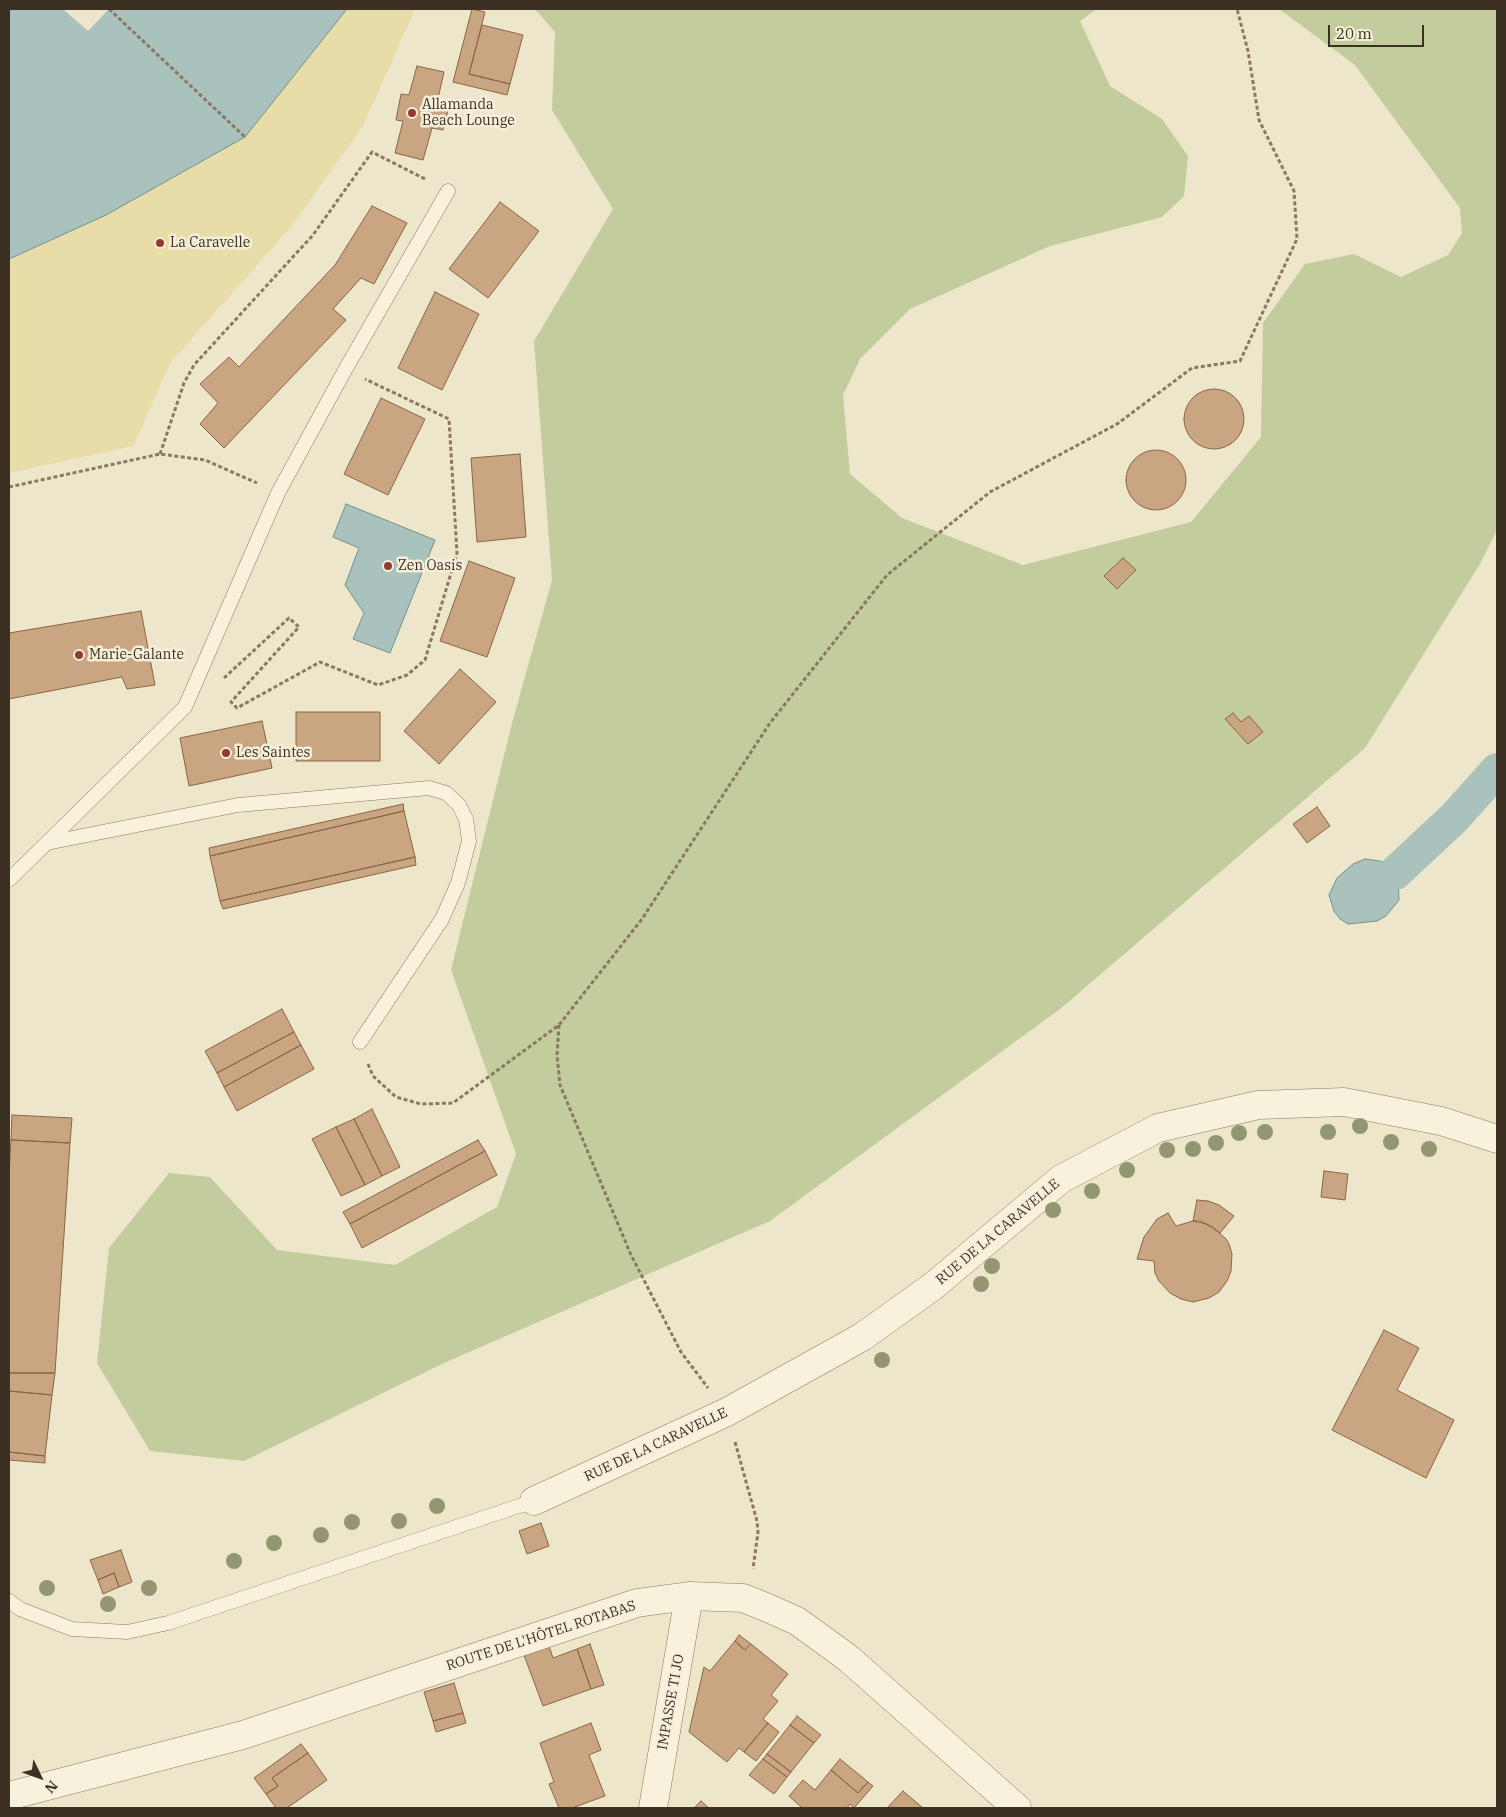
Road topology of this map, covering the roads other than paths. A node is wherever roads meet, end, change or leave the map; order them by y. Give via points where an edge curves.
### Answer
1 (448, 191) road end
2 (46, 843) junction
3 (9, 880) edge
4 (360, 1042) road end
5 (1497, 1139) edge
6 (534, 1501) joint
7 (689, 1596) junction
8 (9, 1601) edge
9 (9, 1796) edge
10 (653, 1808) edge
11 (1017, 1808) edge

1 - 2 lane via 278,493 185,707
2 - 3 lane
2 - 4 lane via 238,806 429,788 446,793 459,805 466,819 470,841 458,883 442,919
5 - 6 street, RUE DE LA CARAVELLE via 1441,1122 1344,1102 1258,1105 1158,1128 1061,1179 932,1287 862,1338 727,1412
6 - 8 lane via 168,1623 127,1632 72,1630 20,1610
7 - 9 street, ROUTE DE L'HÔTEL ROTABAS via 637,1603 243,1735
7 - 10 street, IMPASSE TI JO
7 - 11 street, ROUTE DE L'HÔTEL ROTABAS via 744,1598 797,1621 848,1658

